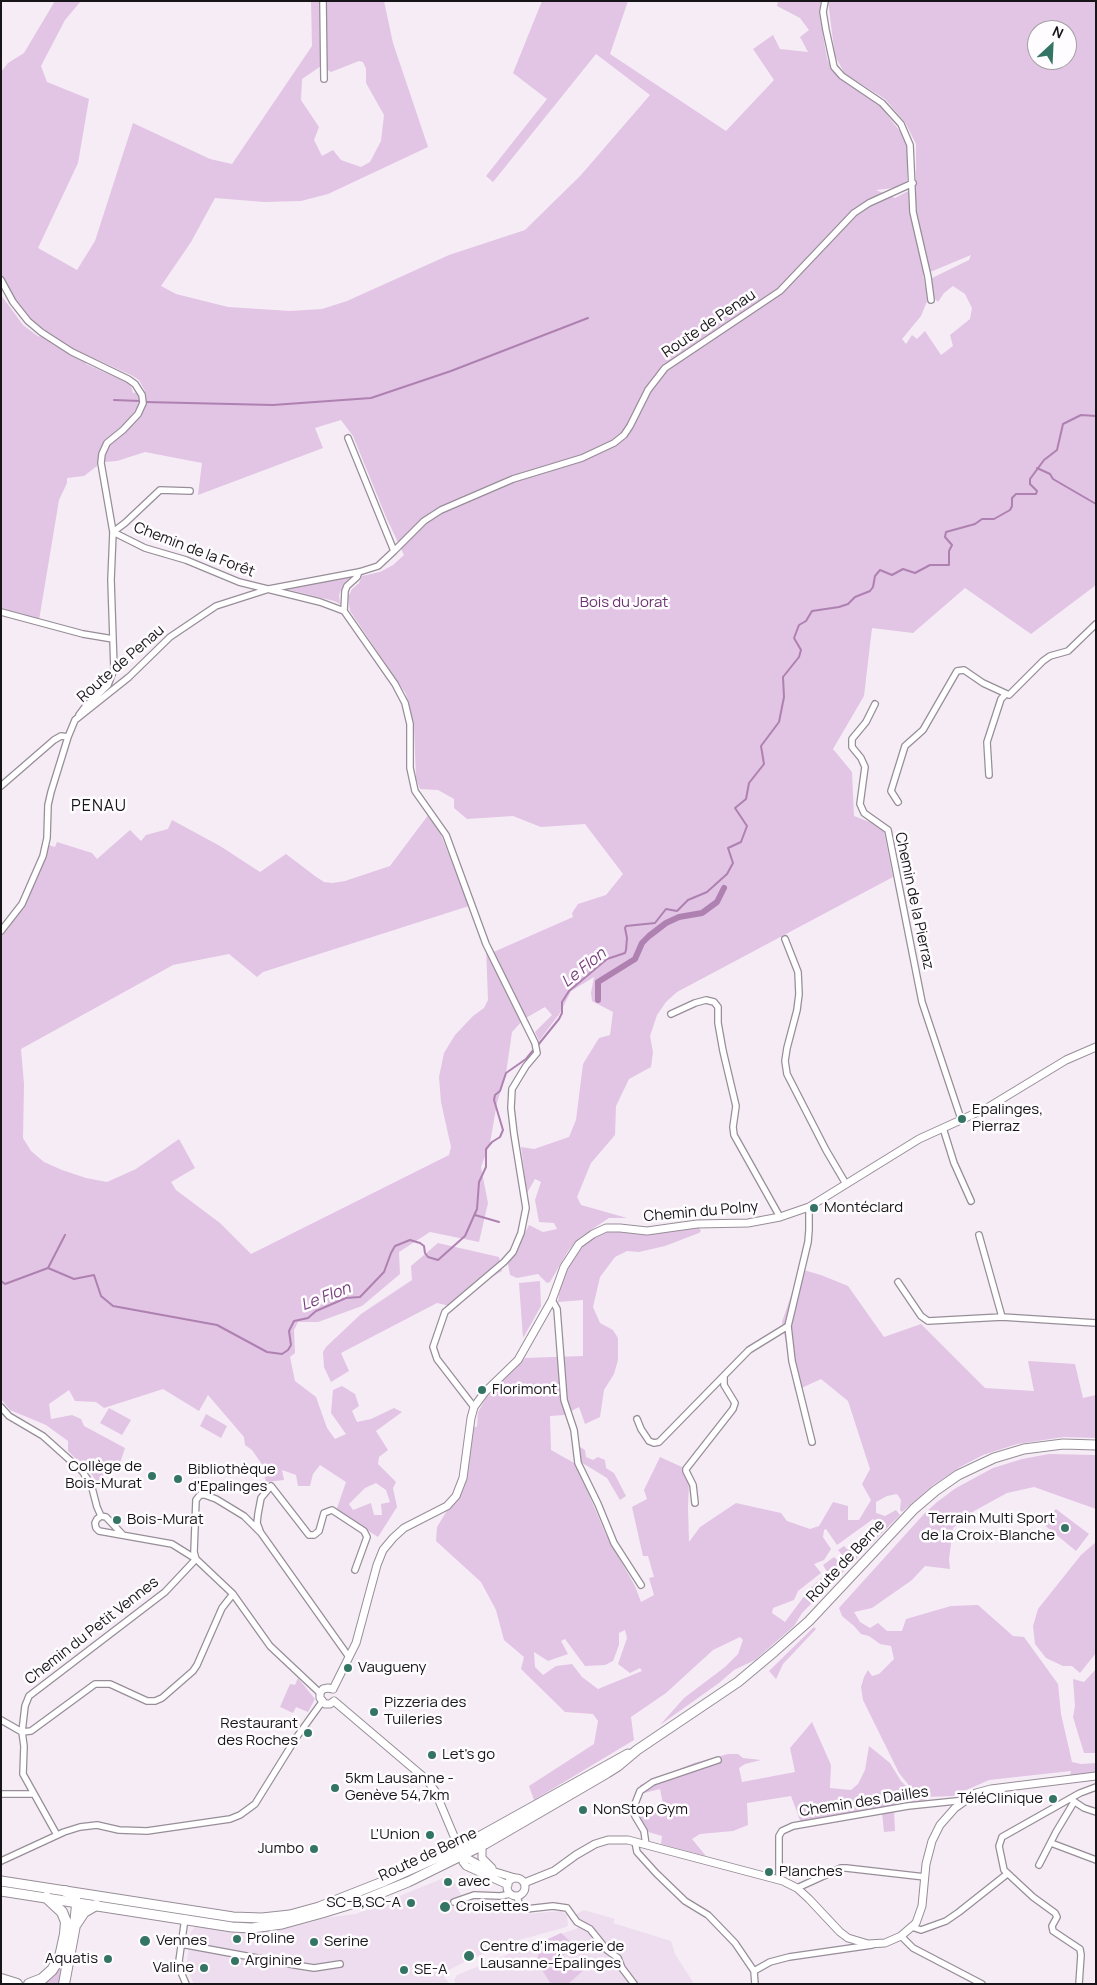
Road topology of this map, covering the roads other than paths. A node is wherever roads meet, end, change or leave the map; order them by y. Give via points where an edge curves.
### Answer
1 (323, 1) edge
2 (824, 1) edge
3 (324, 78) dead end
4 (912, 183) junction
5 (1, 280) edge
6 (931, 300) dead end
7 (348, 438) dead end
8 (190, 491) dead end
9 (113, 532) junction
10 (394, 551) junction
11 (358, 572) junction
12 (269, 589) junction
13 (344, 611) junction
14 (1, 612) edge
15 (1096, 624) edge
16 (113, 639) junction
17 (1005, 695) junction
18 (875, 704) dead end
19 (75, 720) junction
20 (68, 736) junction
21 (989, 775) dead end
22 (1, 786) edge
23 (898, 802) dead end
24 (1, 931) edge
25 (785, 938) dead end
26 (671, 1014) dead end
27 (1096, 1047) edge
28 (961, 1119) junction
29 (943, 1128) junction
30 (846, 1184) junction
31 (970, 1201) dead end
32 (809, 1207) junction
33 (780, 1217) junction
34 (979, 1236) dead end
35 (898, 1282) dead end
36 (552, 1300) junction
37 (1002, 1317) junction
38 (1096, 1323) edge
39 (788, 1326) junction
40 (724, 1378) junction
41 (1, 1407) edge
42 (474, 1407) junction
43 (637, 1419) dead end
44 (812, 1442) dead end
45 (1096, 1445) edge
46 (695, 1503) dead end
47 (101, 1516) junction
48 (260, 1533) junction
49 (123, 1535) junction
50 (196, 1559) junction
51 (355, 1570) dead end
52 (641, 1585) dead end
53 (233, 1594) junction
54 (349, 1656) junction
55 (333, 1689) junction
56 (320, 1693) junction
57 (334, 1701) junction
58 (322, 1702) junction
59 (1, 1720) edge
60 (22, 1732) junction
61 (637, 1750) junction
62 (718, 1760) dead end
63 (1096, 1776) edge
64 (1096, 1787) edge
65 (1, 1794) edge
66 (33, 1794) junction
67 (966, 1800) junction
68 (1073, 1800) junction
69 (1096, 1812) edge
70 (57, 1835) junction
71 (635, 1842) junction
72 (1051, 1843) junction
73 (646, 1844) junction
74 (482, 1845) junction
75 (461, 1852) junction
76 (1096, 1860) edge
77 (1, 1861) edge
78 (1039, 1865) dead end
79 (496, 1872) junction
80 (1007, 1874) junction
81 (779, 1875) dead end
82 (515, 1878) junction
83 (925, 1878) junction
84 (1, 1882) edge
85 (524, 1883) junction
86 (508, 1886) junction
87 (797, 1888) junction
88 (1, 1891) edge
89 (65, 1891) junction
90 (514, 1895) junction
91 (46, 1897) junction
92 (76, 1902) junction
93 (454, 1902) dead end
94 (96, 1904) junction
95 (186, 1914) junction
96 (75, 1925) junction
97 (912, 1927) junction
98 (901, 1936) junction
99 (181, 1944) junction
100 (874, 1944) junction
101 (340, 1964) dead end
102 (754, 1971) junction
103 (1, 1979) edge
104 (17, 1984) edge
105 (29, 1984) edge
106 (64, 1984) edge
107 (186, 1984) edge
108 (634, 1984) edge
109 (755, 1984) edge
110 (982, 1984) edge
111 (1079, 1984) edge

1 - 3 street
2 - 4 street via 823,12 834,67 882,103 901,124 910,145
4 - 6 street via 913,212
4 - 10 street, Route de Penau via 854,214 780,290 665,368 648,390 624,435 614,443 582,458 513,479 441,510 424,521
5 - 9 street via 28,321 41,332 72,352 128,379 141,391 141,407 130,423 107,444 102,454
7 - 10 street
8 - 9 street, Chemin de la Forêt via 160,490
9 - 12 street, Chemin de la Forêt via 145,548 186,560 239,582
9 - 16 street
10 - 11 street, Route de Penau via 378,566
11 - 12 street, Route de Penau
11 - 13 street via 345,591
12 - 13 street, Chemin de la Forêt
12 - 19 street, Route de Penau via 224,603 200,616 170,637 129,677
13 - 42 street via 405,703 410,724 410,768 415,791 446,835 486,944 537,1053 512,1089 514,1134 526,1208 521,1233 513,1252 504,1262 445,1312 433,1347 444,1369
14 - 16 street
15 - 17 street via 1068,651 1047,658 1012,694
16 - 19 street via 112,679
17 - 21 street via 987,742
17 - 23 street via 964,670 956,671 923,730 905,746 891,791
18 - 28 street, Chemin de la Pierraz via 852,739 852,747 864,767 860,804 864,813 888,830 922,1002
19 - 20 street, Route de Penau
20 - 22 street via 58,737
20 - 24 street, Route de Penau via 48,806 43,856 22,904
25 - 30 street via 798,972 799,994 798,1010 787,1046 787,1074
26 - 33 street via 706,1000 718,1007 723,1051 736,1106 734,1135
27 - 28 street, Chemin du Polny via 1066,1060 987,1108
28 - 29 street, Chemin du Polny
29 - 30 street, Chemin du Polny
29 - 31 street
30 - 32 street, Chemin du Polny
32 - 33 street, Chemin du Polny
32 - 39 street via 808,1242
33 - 36 street, Chemin du Polny via 748,1223 697,1224 647,1231 599,1230 583,1240 573,1252
34 - 37 street
35 - 37 street via 921,1316 928,1320
36 - 42 street, Chemin du Polny via 518,1360
36 - 52 street via 557,1308 564,1400 574,1430 578,1463 614,1543
37 - 38 street
39 - 40 street via 749,1350
39 - 44 street via 792,1360
40 - 43 street via 656,1443 645,1436
40 - 46 street via 724,1385 735,1403 733,1409 686,1469 693,1485
41 - 47 street via 43,1436 82,1471 91,1484
42 - 54 street via 459,1492 447,1506 411,1523 386,1546 377,1564 362,1628
45 - 61 main road, Route de Berne via 1024,1448 986,1461 953,1478 914,1509 776,1651 738,1682
47 - 49 street via 106,1517
47 - 49 street via 95,1522 99,1531
48 - 50 street via 244,1516 216,1499 200,1495 196,1500
48 - 51 street via 261,1498 271,1486 308,1535 319,1531 324,1513 332,1510 364,1531 367,1537
48 - 54 street
49 - 50 street via 172,1544
50 - 53 street
50 - 60 street, Chemin du Petit Vennes via 165,1592 29,1696
53 - 56 street via 270,1646
53 - 60 street via 222,1608 193,1671 162,1698 147,1701 110,1684 96,1684 31,1730
54 - 55 street
55 - 56 street via 326,1688
55 - 57 street via 336,1694
56 - 58 street
57 - 58 street
57 - 75 street via 427,1780 435,1791
58 - 70 street via 255,1804 240,1815 147,1830 119,1830 97,1825
59 - 60 street
60 - 66 street, Chemin du Petit Vennes via 23,1774
61 - 74 main road, Route de Berne via 618,1766
61 - 75 main road, Route de Berne via 615,1759
62 - 73 street via 653,1782 640,1791 632,1809 644,1831
63 - 67 street via 991,1789
64 - 68 street
65 - 66 street
66 - 70 street, Chemin du Petit Vennes
67 - 81 street, Chemin des Dailles via 908,1806 793,1826 779,1836
67 - 83 street via 940,1825 928,1853
68 - 69 street
68 - 72 street
68 - 80 street via 1002,1837 998,1846
70 - 77 street
71 - 73 street
71 - 85 street via 616,1839 595,1844 554,1871
71 - 102 street via 637,1852 653,1870 685,1901 708,1915 741,1950
72 - 76 street
72 - 78 street
73 - 87 street
74 - 75 main road, Route de Berne
74 - 79 street via 482,1858
75 - 79 street
75 - 86 street via 466,1866
75 - 95 main road, Route de Berne via 320,1907 290,1915 253,1918
79 - 82 street
80 - 97 street via 946,1921 921,1930
80 - 111 street via 1055,1913 1054,1931 1080,1950
82 - 85 street
82 - 86 street
83 - 87 street via 841,1868
83 - 97 street via 922,1906
84 - 89 main road, Route de Berne
85 - 90 street via 524,1891
86 - 90 street
87 - 100 street via 844,1935 860,1943
88 - 91 main road, Route de Berne
89 - 92 highway
89 - 95 main road, Route de Berne
90 - 93 street via 474,1895
90 - 108 street via 524,1909 567,1908 577,1922 590,1929 618,1958
91 - 92 main road, Route de Berne
91 - 105 highway via 64,1915 65,1934 60,1956 52,1970
92 - 94 main road, Route de Berne
92 - 96 highway
94 - 95 main road, Route de Berne
94 - 96 highway via 84,1912
95 - 99 street
96 - 106 highway
97 - 98 street
98 - 100 street via 885,1944
98 - 110 street via 913,1948
99 - 101 street via 314,1968
99 - 107 street via 179,1967
100 - 102 street via 789,1957
102 - 109 street
103 - 104 highway

